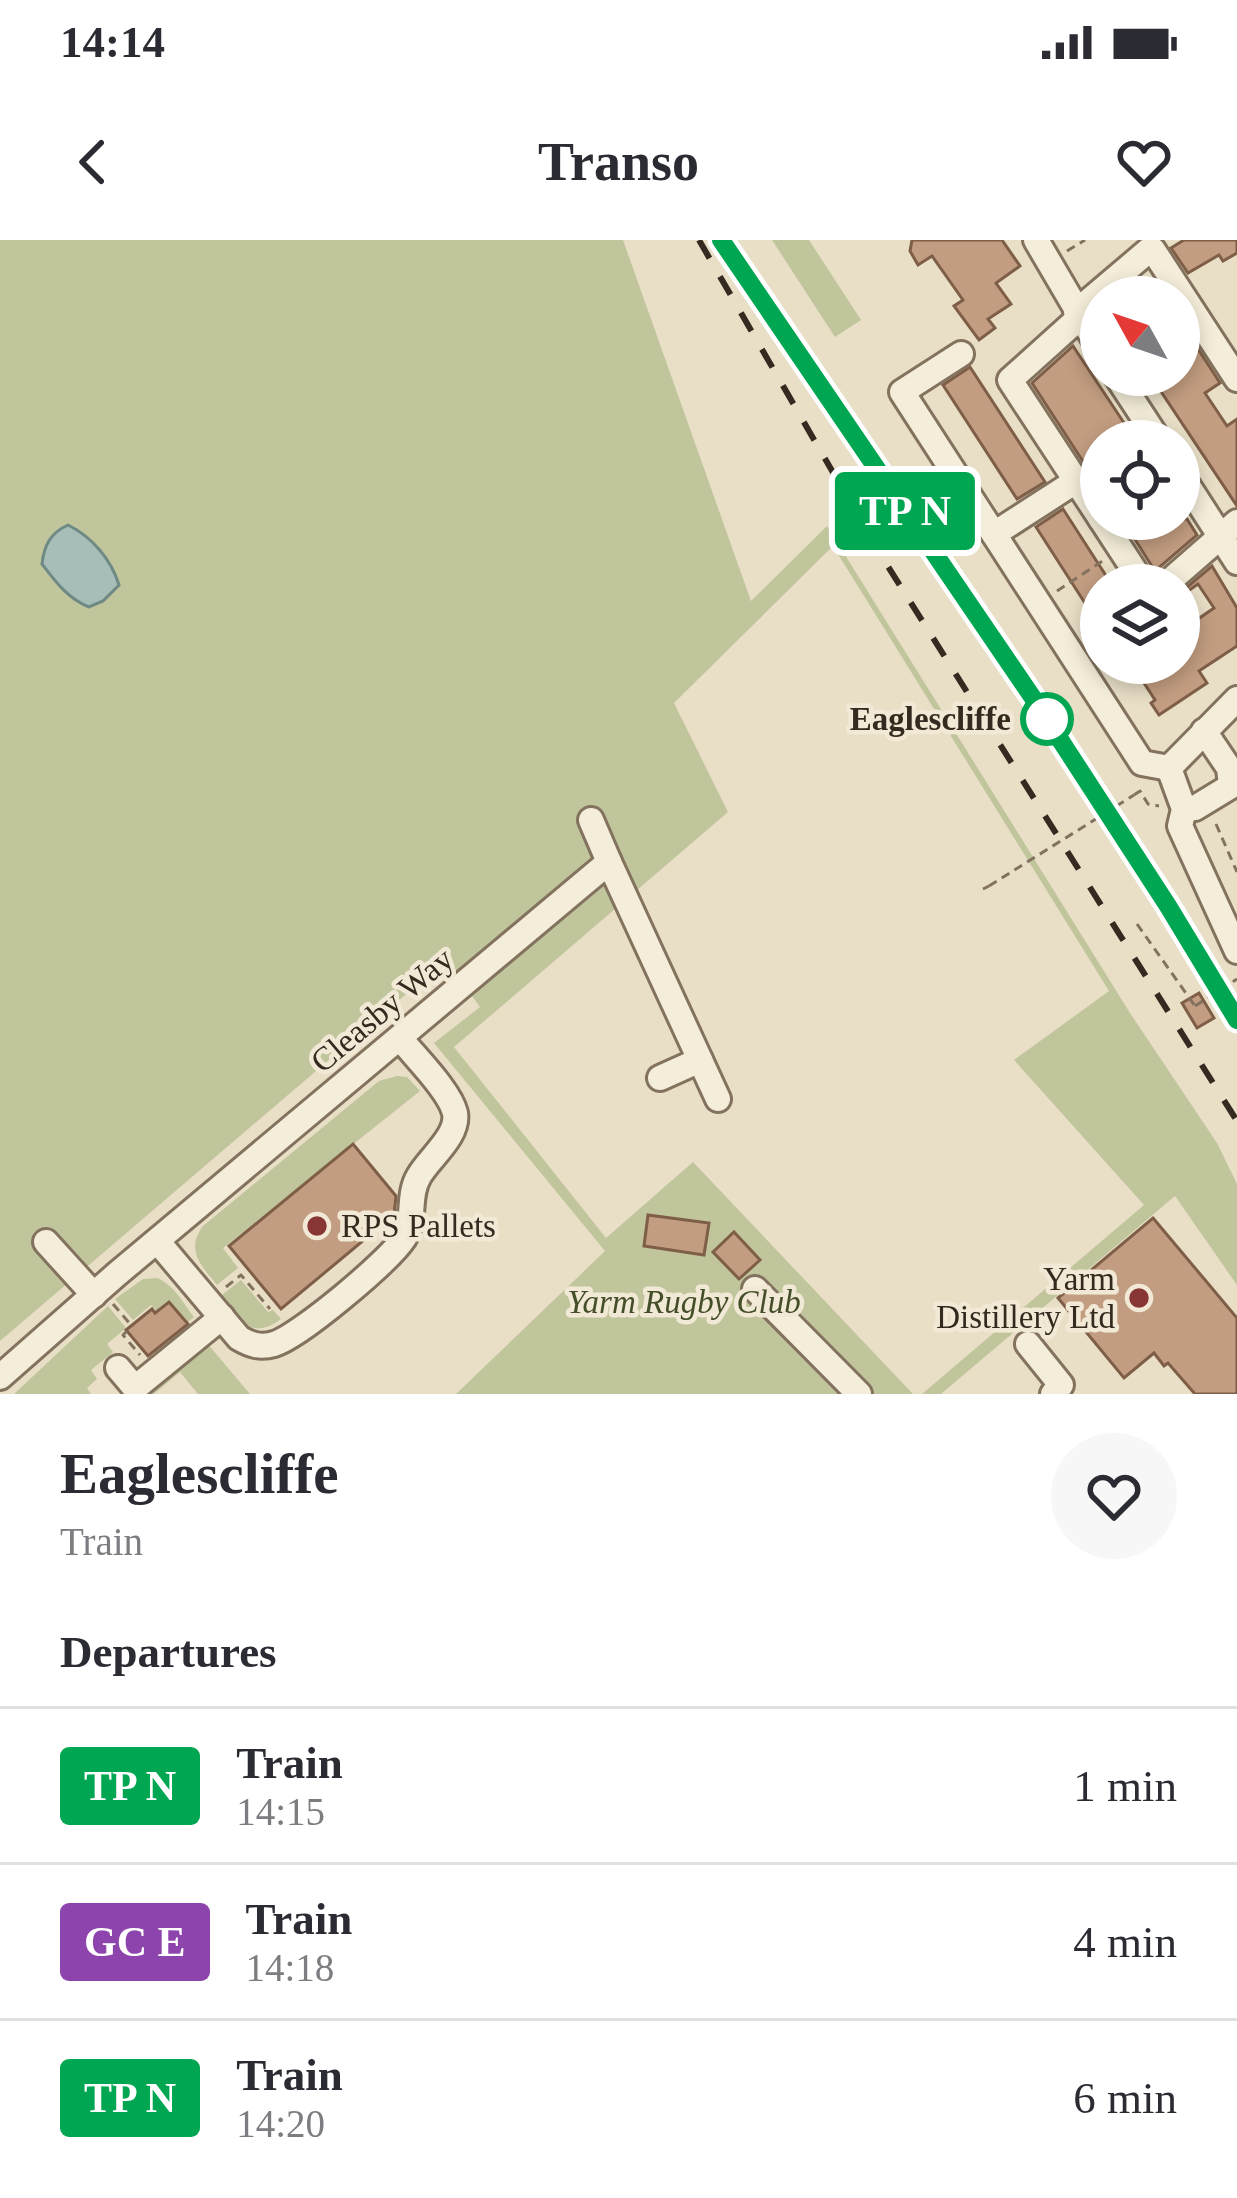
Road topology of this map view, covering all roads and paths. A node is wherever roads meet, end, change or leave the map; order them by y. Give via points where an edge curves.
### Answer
1 (1085, 240) edge
2 (1154, 245) edge
3 (1048, 252) edge
4 (1078, 315) junction
5 (1080, 318) edge
6 (962, 354) dead end
7 (1237, 379) edge
8 (1076, 481) junction
9 (1080, 487) edge
10 (1200, 496) edge
11 (1229, 529) edge
12 (994, 534) junction
13 (1115, 540) edge
14 (1121, 549) junction
15 (1237, 562) edge
16 (1131, 564) edge
17 (1189, 564) edge
18 (1039, 604) junction
19 (1237, 699) edge
20 (1204, 731) junction
21 (1168, 768) junction
22 (1148, 804) dead end
23 (1184, 809) junction
24 (591, 820) dead end
25 (1217, 824) dead end
26 (609, 862) junction
27 (1237, 872) edge
28 (986, 888) dead end
29 (1137, 924) dead end
30 (1237, 951) edge
31 (1237, 979) edge
32 (400, 1038) junction
33 (700, 1060) junction
34 (659, 1078) dead end
35 (718, 1099) dead end
36 (46, 1242) dead end
37 (158, 1242) junction
38 (755, 1289) dead end
39 (102, 1297) junction
40 (215, 1309) junction
41 (270, 1309) dead end
42 (131, 1325) dead end
43 (1028, 1344) dead end
44 (118, 1368) dead end
45 (0, 1378) edge
46 (859, 1394) edge
47 (1053, 1394) edge

1 - 3 path
2 - 4 street
2 - 7 street
3 - 4 street
4 - 5 street
4 - 8 street via 1010,380
6 - 12 street via 902,392
8 - 9 street
8 - 12 street
10 - 11 street
11 - 15 street
11 - 17 street
12 - 18 street
13 - 14 street
14 - 16 street
14 - 18 path
18 - 21 street via 1142,763
19 - 20 street
20 - 21 street
20 - 23 street via 1229,768 1231,786
21 - 23 street
22 - 28 path, bridge via 1140,791
23 - 30 street via 1180,826
24 - 26 street
25 - 27 path
26 - 32 street, Cleasby Way
26 - 33 street
29 - 31 path, bridge via 1195,1006
32 - 37 street, Cleasby Way
32 - 40 street via 455,1110 448,1138 415,1182 405,1237 271,1346 239,1338
33 - 34 street
33 - 35 street
36 - 39 street
37 - 39 street, Cleasby Way
37 - 40 street
38 - 46 street
39 - 42 path
39 - 45 street, Cleasby Way
40 - 41 path via 241,1275
40 - 44 street via 135,1388
43 - 47 street via 1061,1385

